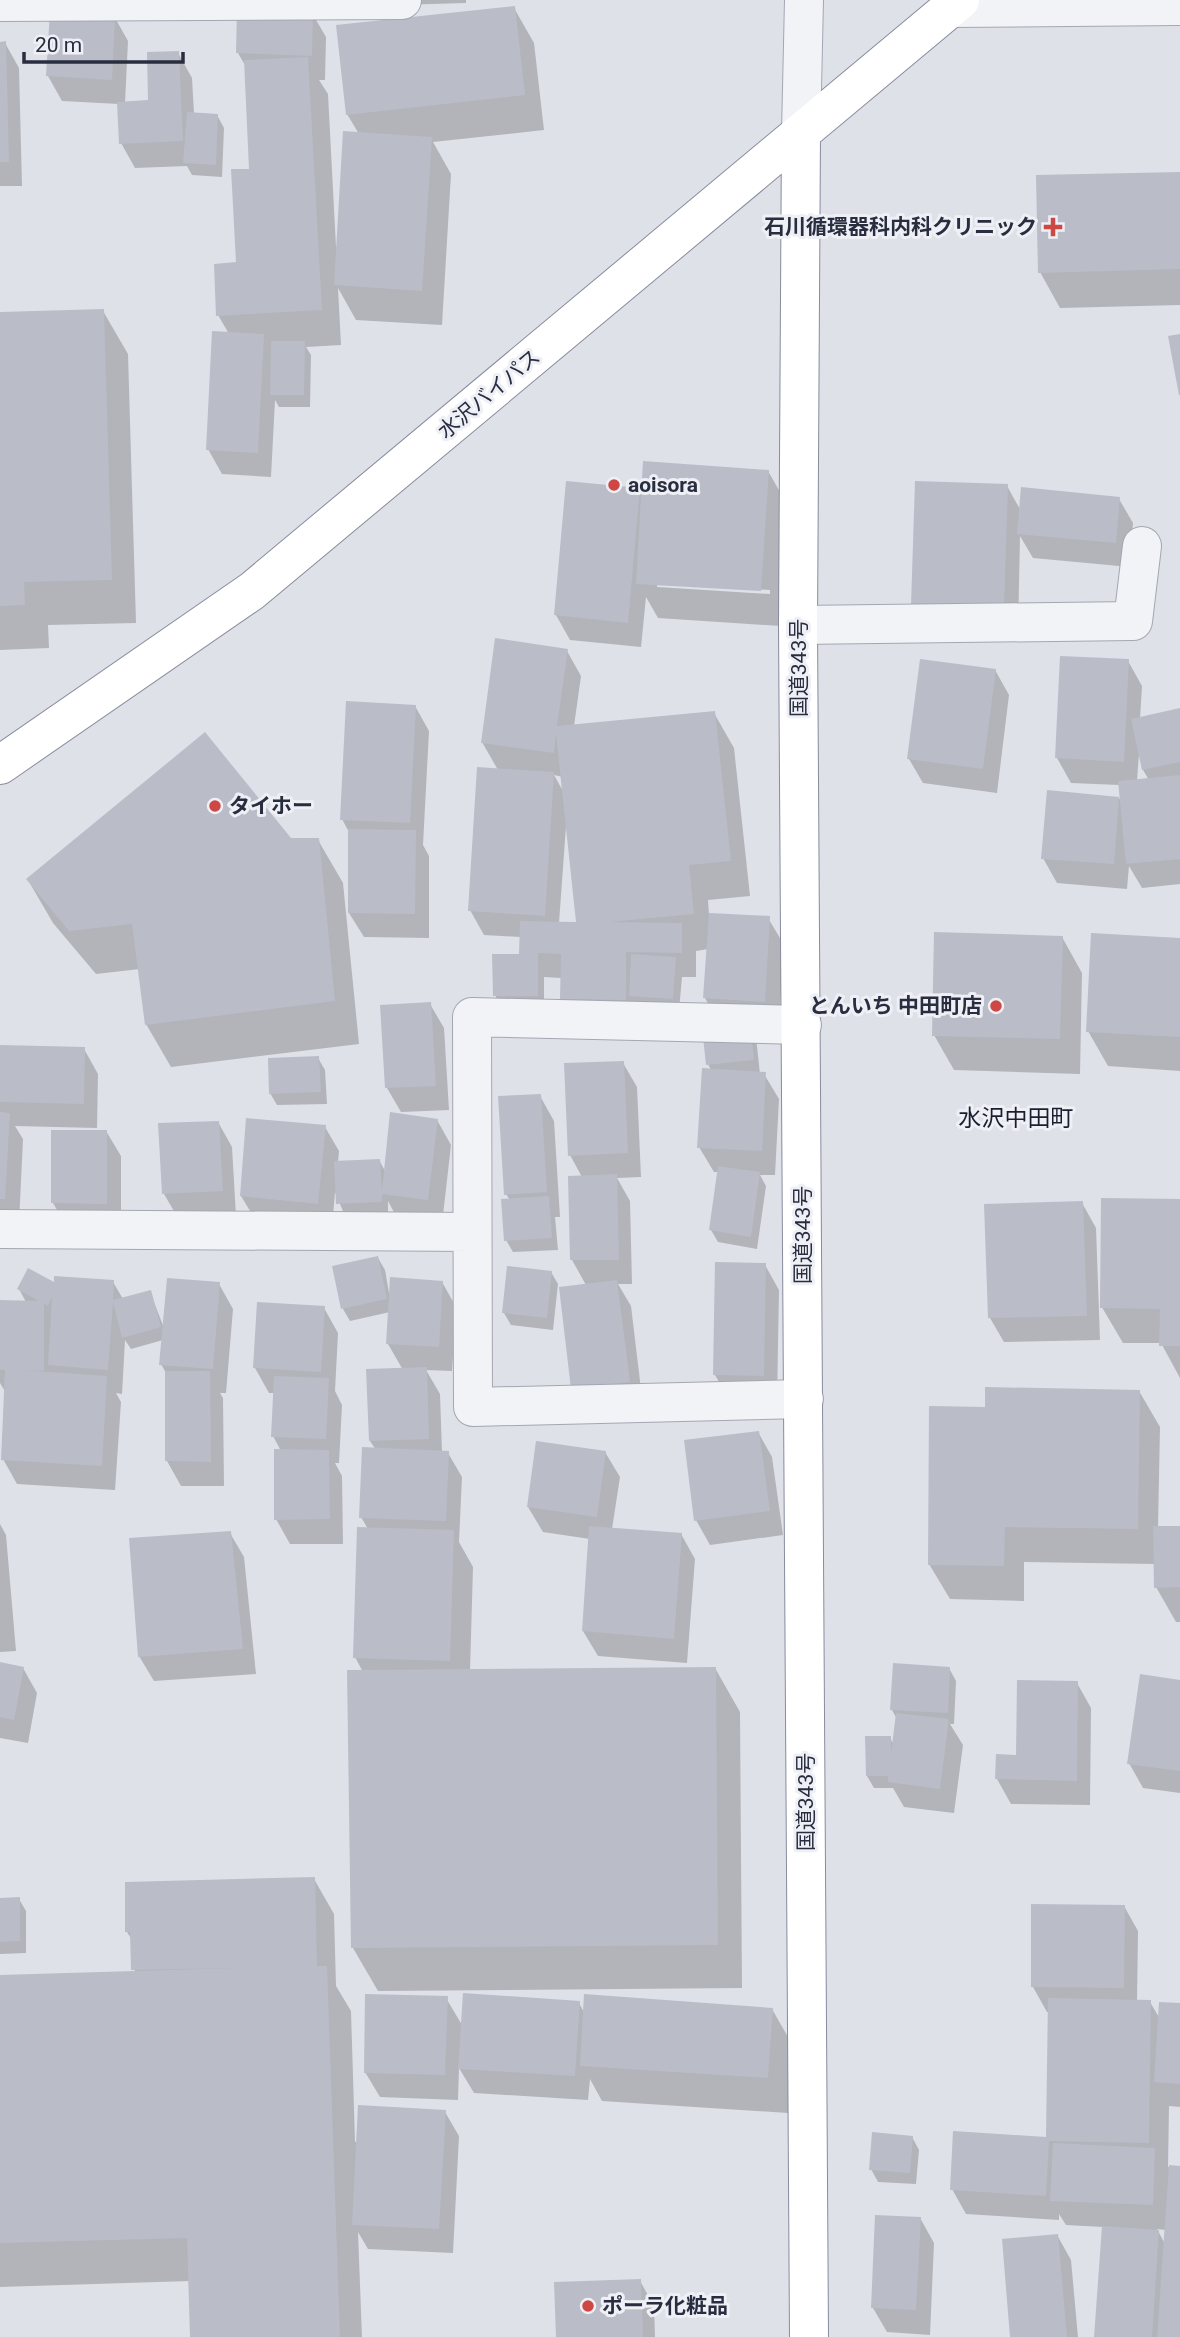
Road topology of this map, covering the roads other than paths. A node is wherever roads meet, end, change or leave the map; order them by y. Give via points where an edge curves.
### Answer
1 (402, 0) edge
2 (804, 0) edge
3 (0, 2) edge
4 (955, 4) edge
5 (1180, 6) edge
6 (801, 133) junction
7 (1142, 546) dead end
8 (799, 625) junction
9 (0, 765) edge
10 (802, 1025) junction
11 (0, 1229) edge
12 (471, 1232) junction
13 (804, 1399) junction
14 (809, 2337) edge

1 - 3 street
2 - 6 street
4 - 5 street
4 - 6 highway, 水沢バイパス
6 - 8 highway, 国道343号
6 - 9 highway, 水沢バイパス via 252,591
7 - 8 street via 1133,621
8 - 10 highway, 国道343号
10 - 12 street via 472,1017
10 - 13 highway, 国道343号
11 - 12 street
12 - 13 street via 473,1407
13 - 14 highway, 国道343号

